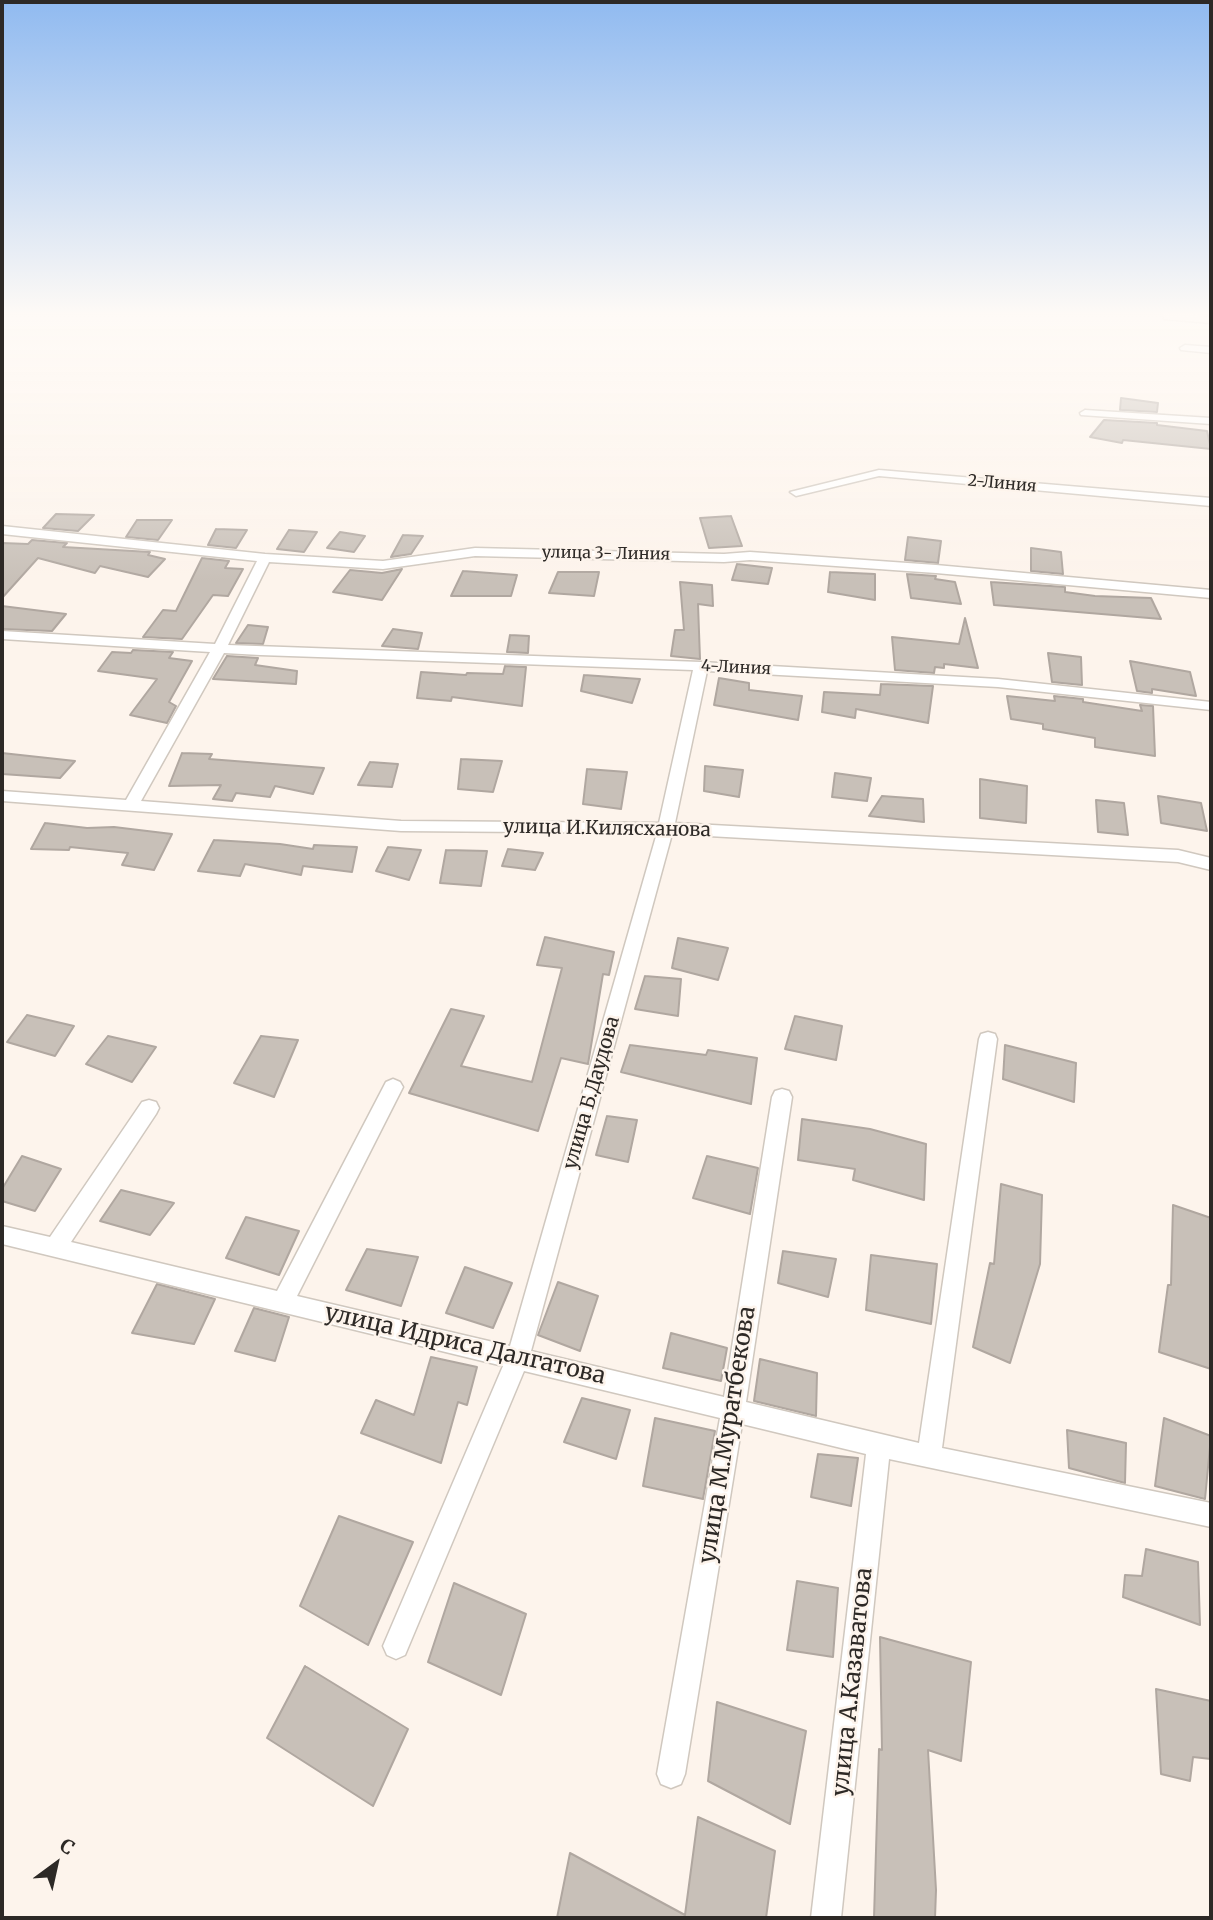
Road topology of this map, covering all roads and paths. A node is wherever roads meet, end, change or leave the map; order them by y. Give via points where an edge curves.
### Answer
1 (1085, 413) dead end
2 (1211, 421) edge
3 (796, 492) dead end
4 (1211, 502) edge
5 (2, 530) edge
6 (265, 558) junction
7 (1211, 594) edge
8 (2, 635) edge
9 (219, 649) junction
10 (701, 666) junction
11 (1211, 706) edge
12 (2, 796) edge
13 (130, 807) junction
14 (666, 828) junction
15 (1211, 863) edge
16 (988, 1039) dead end
17 (393, 1087) dead end
18 (782, 1097) dead end
19 (149, 1108) dead end
20 (2, 1235) edge
21 (55, 1248) junction
22 (284, 1302) junction
23 (518, 1357) junction
24 (733, 1409) junction
25 (879, 1445) junction
26 (929, 1457) junction
27 (1211, 1515) edge
28 (396, 1646) dead end
29 (671, 1774) dead end
30 (826, 1918) edge

1 - 2 street
3 - 4 street, 2-Линия via 879,473
5 - 6 street, улица 3- Линия
6 - 7 street, улица 3- Линия via 383,565 475,552 750,556
6 - 9 street
8 - 9 street, 4-Линия
9 - 10 street, 4-Линия
9 - 13 street
10 - 11 street, 4-Линия via 998,683
10 - 14 street, улица Б.Даудова
12 - 13 street, улица И.Килясханова
13 - 14 street, улица И.Килясханова via 401,826
14 - 15 street, улица И.Килясханова via 1178,856
14 - 23 street, улица Б.Даудова
16 - 26 street
17 - 22 street
18 - 24 street, улица М.Муратбекова
19 - 21 street
20 - 21 street, улица Идриса Далгатова
21 - 22 street, улица Идриса Далгатова
22 - 23 street, улица Идриса Далгатова
23 - 24 street, улица Идриса Далгатова
23 - 28 street, улица Б.Даудова
24 - 25 street, улица Идриса Далгатова
24 - 29 street, улица М.Муратбекова
25 - 26 street, улица Идриса Далгатова
25 - 30 street, улица А.Казаватова
26 - 27 street, улица Идриса Далгатова

